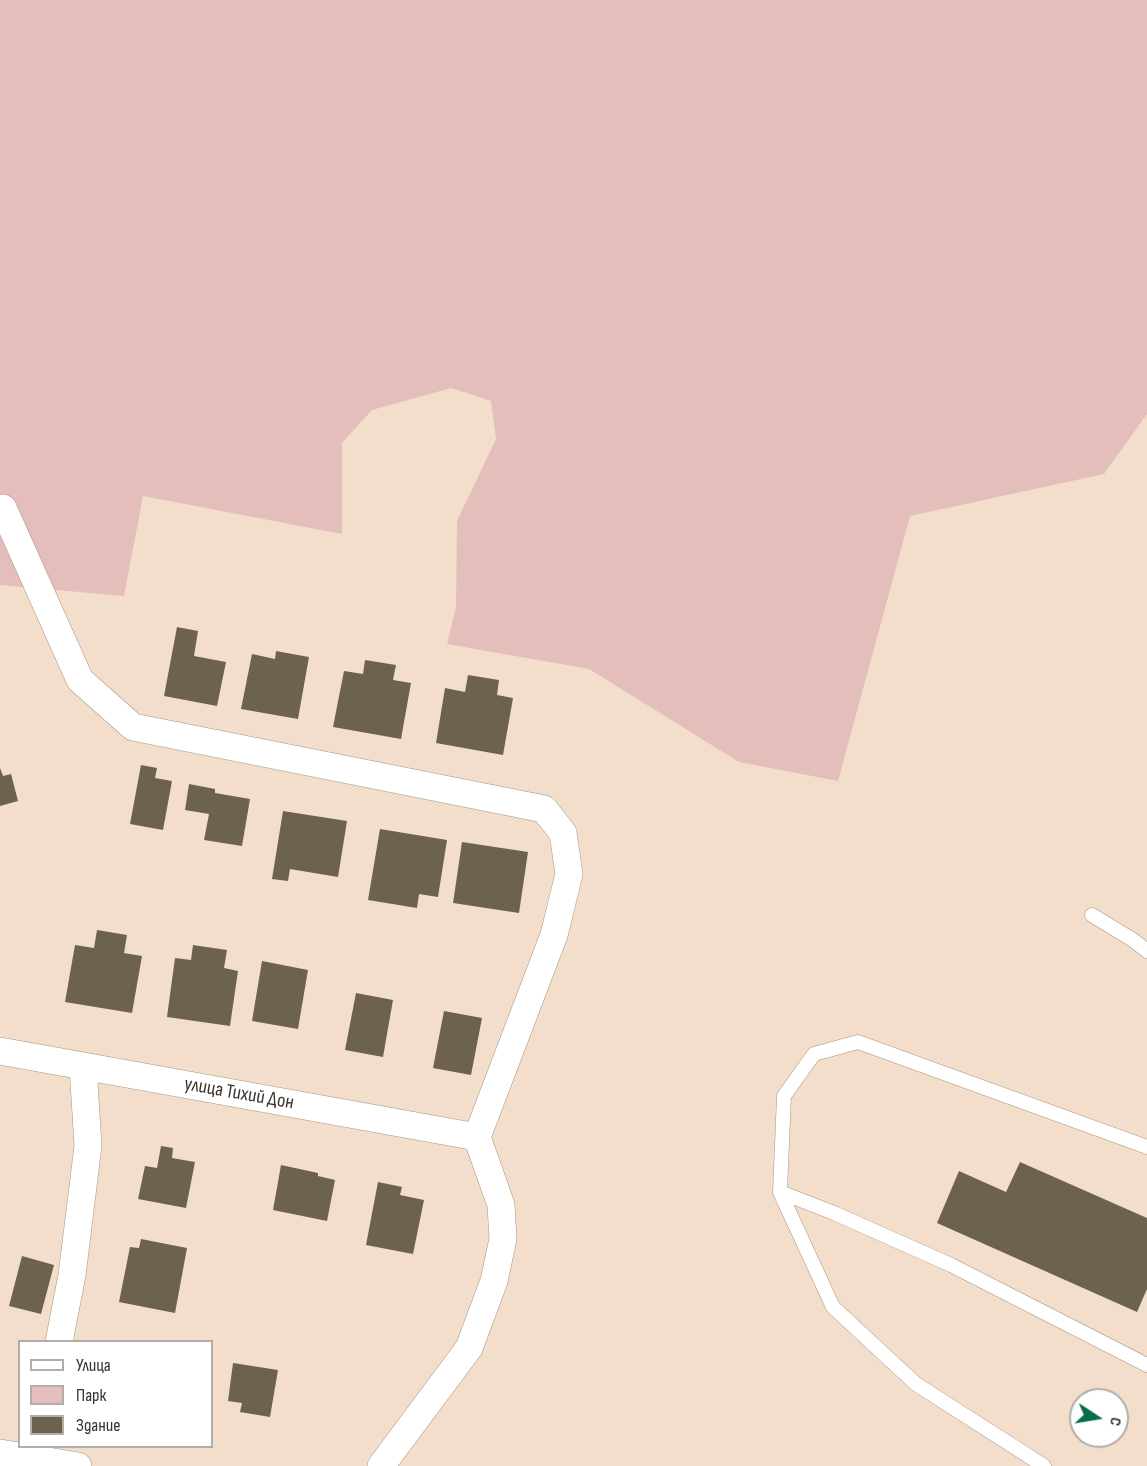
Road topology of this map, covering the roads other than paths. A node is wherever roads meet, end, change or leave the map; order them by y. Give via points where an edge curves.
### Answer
1 (2, 507) edge
2 (1092, 915) dead end
3 (1147, 951) edge
4 (0, 1051) edge
5 (82, 1066) junction
6 (477, 1137) junction
7 (1147, 1147) edge
8 (780, 1192) junction
9 (59, 1340) edge
10 (1147, 1365) edge
11 (17, 1452) edge
12 (78, 1466) edge
13 (381, 1466) edge
14 (1044, 1466) edge

1 - 6 street via 80,680 133,727 544,809 563,833 569,874 554,935
2 - 3 lane
4 - 5 street, улица Тихий Дон
5 - 6 street, улица Тихий Дон
5 - 9 street via 88,1146 72,1275
6 - 13 street via 501,1205 503,1239 494,1281 468,1348
7 - 8 lane via 858,1042 814,1054 784,1096
8 - 10 lane via 951,1265
8 - 14 lane via 832,1307 916,1384
11 - 12 street

